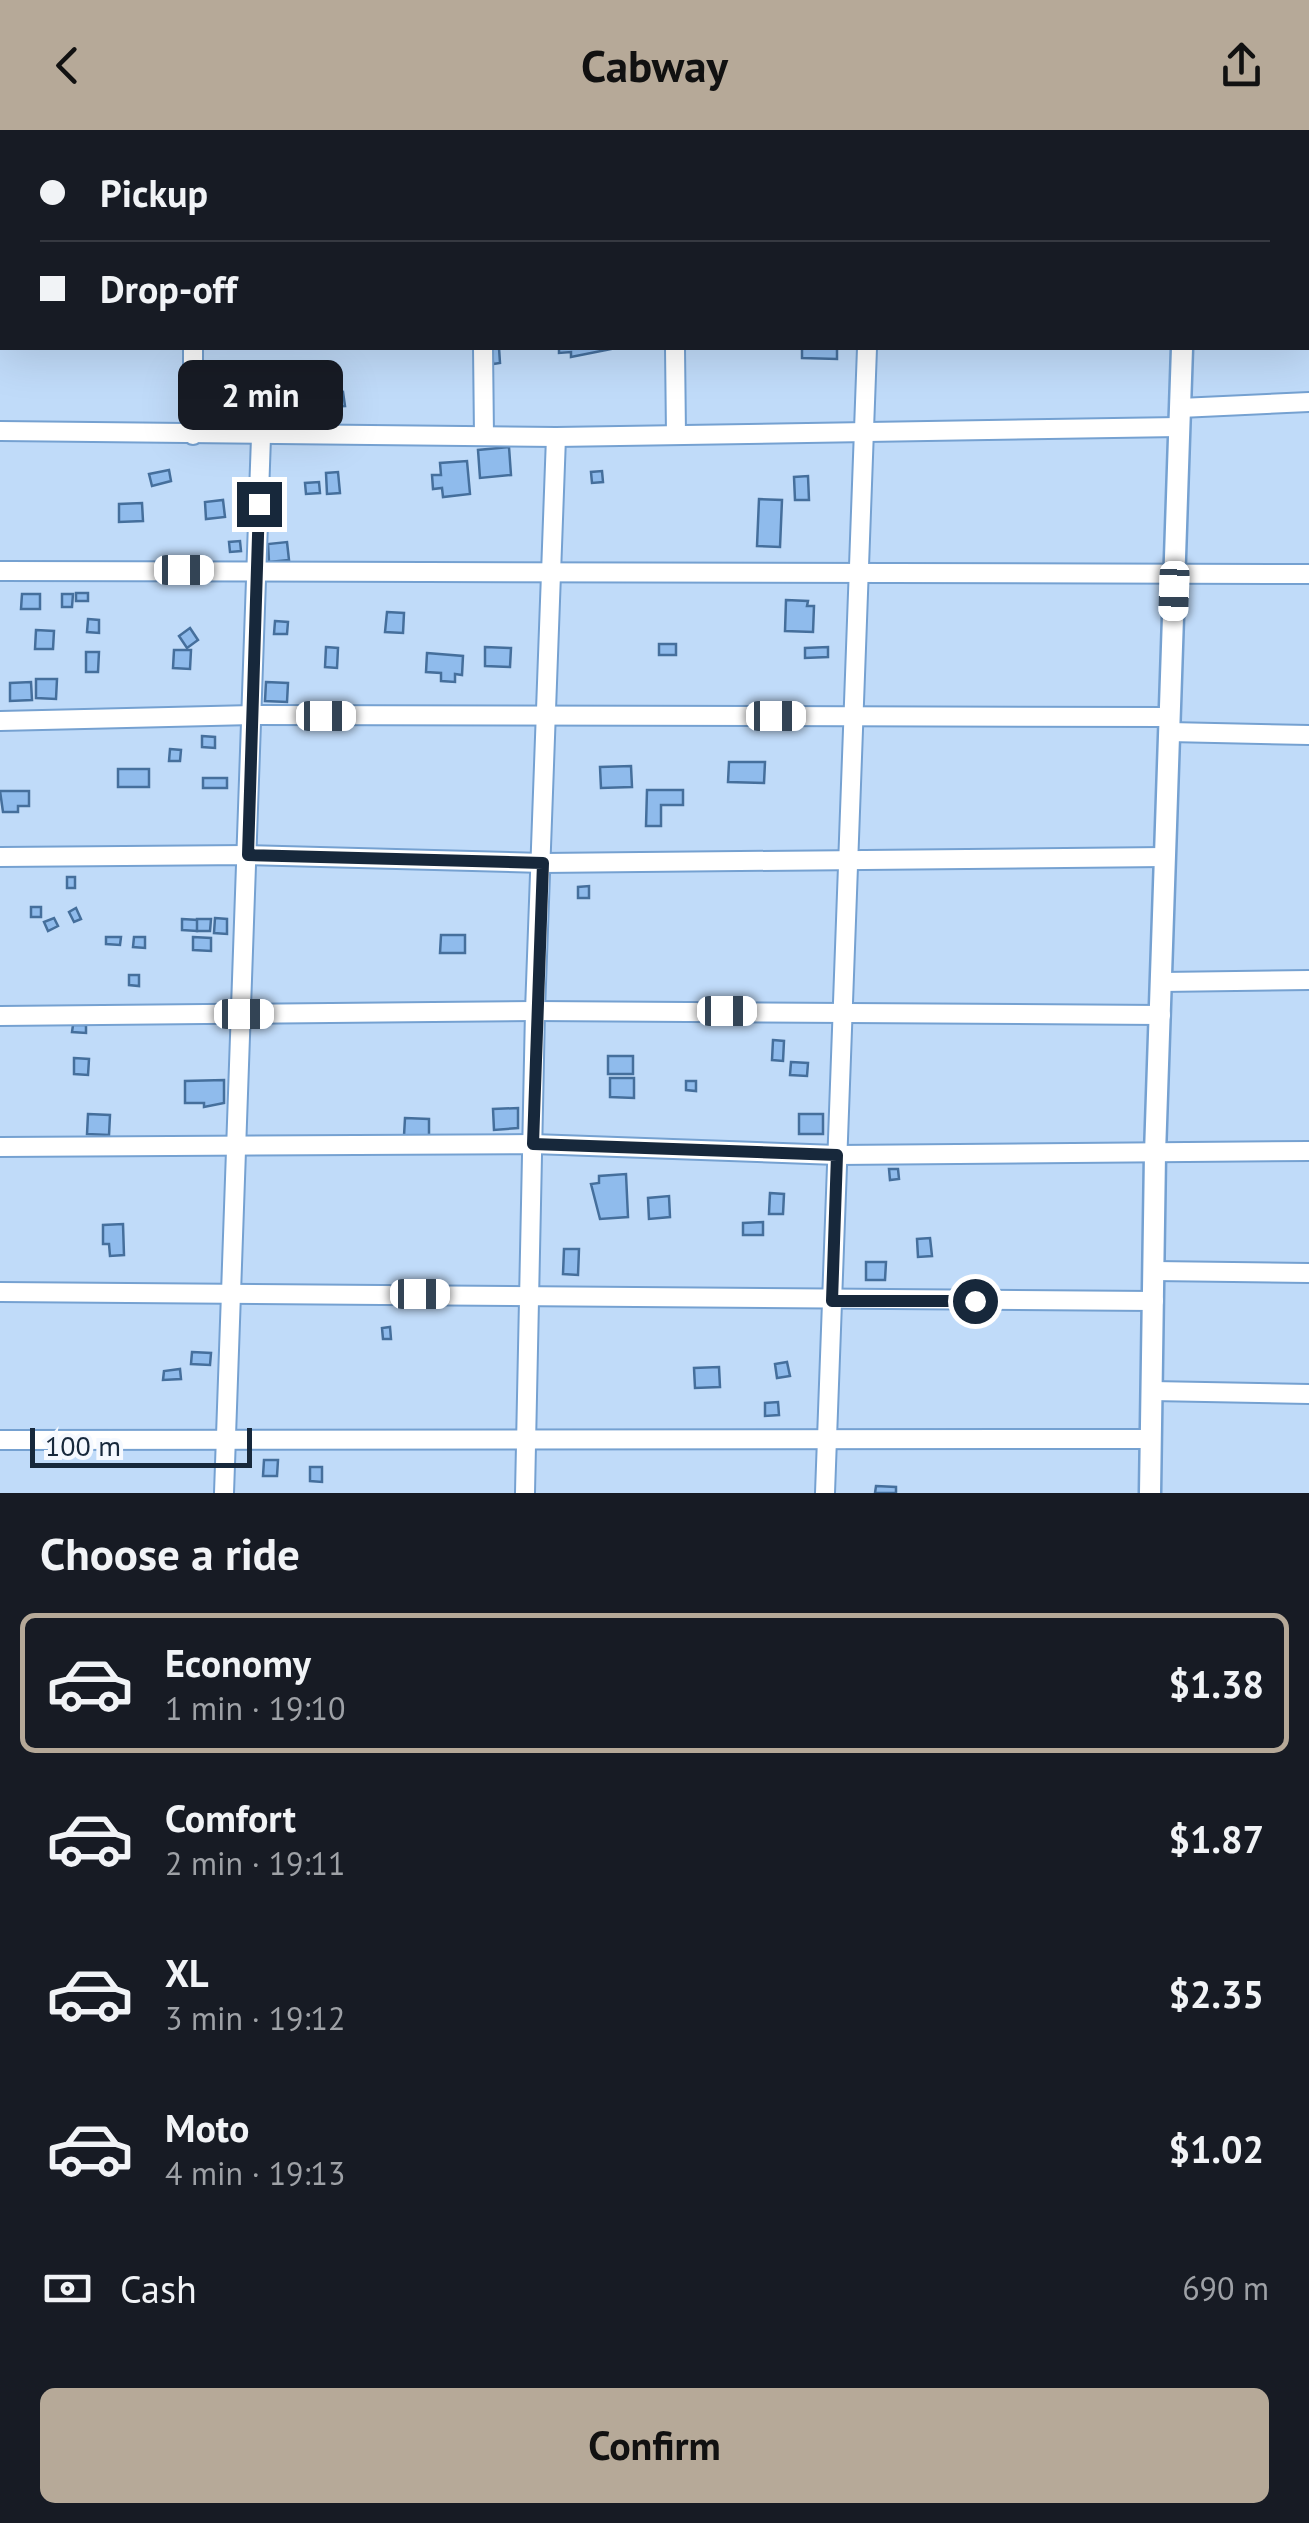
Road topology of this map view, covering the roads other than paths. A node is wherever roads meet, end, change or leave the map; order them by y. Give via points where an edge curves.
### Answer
1 (193, 350) edge
2 (483, 350) edge
3 (676, 350) edge
4 (867, 350) edge
5 (1182, 350) edge
6 (1309, 402) edge
7 (1180, 417) junction
8 (0, 432) edge
9 (864, 434) junction
10 (676, 435) junction
11 (193, 436) junction
12 (484, 436) junction
13 (261, 437) junction
14 (556, 437) junction
15 (257, 570) junction
16 (0, 571) edge
17 (856, 573) junction
18 (1174, 574) junction
19 (1309, 574) edge
20 (555, 575) junction
21 (252, 715) junction
22 (853, 716) junction
23 (545, 717) junction
24 (0, 721) edge
25 (1169, 724) junction
26 (1309, 736) edge
27 (248, 855) junction
28 (1165, 856) junction
29 (0, 857) edge
30 (848, 857) junction
31 (543, 863) junction
32 (1309, 980) edge
33 (1162, 982) junction
34 (535, 1011) junction
35 (842, 1012) junction
36 (244, 1014) junction
37 (1160, 1015) junction
38 (0, 1016) edge
39 (533, 1144) junction
40 (236, 1146) junction
41 (0, 1147) edge
42 (1309, 1151) edge
43 (1155, 1154) junction
44 (837, 1155) junction
45 (1154, 1270) junction
46 (1309, 1272) edge
47 (0, 1292) edge
48 (234, 1294) junction
49 (532, 1295) junction
50 (1154, 1300) junction
51 (832, 1301) junction
52 (1152, 1392) junction
53 (1309, 1394) edge
54 (225, 1437) junction
55 (1151, 1439) junction
56 (0, 1440) edge
57 (527, 1440) junction
58 (827, 1440) junction
59 (224, 1493) edge
60 (525, 1493) edge
61 (825, 1493) edge
62 (1150, 1493) edge

1 - 11 street
2 - 12 street
3 - 10 street
4 - 9 street
5 - 7 street
6 - 7 street
7 - 9 street
7 - 18 street
8 - 11 street
9 - 10 street
9 - 17 street
10 - 14 street
11 - 13 street
12 - 13 street
12 - 14 street
13 - 15 street
14 - 20 street
15 - 16 street
15 - 20 street
15 - 21 street
17 - 18 street
17 - 20 street
17 - 22 street
18 - 19 street
18 - 25 street
20 - 23 street
21 - 23 street
21 - 24 street
21 - 27 street
22 - 23 street
22 - 25 street
22 - 30 street
23 - 31 street
25 - 26 street
25 - 28 street
27 - 29 street
27 - 31 street
27 - 36 street
28 - 30 street
28 - 33 street
30 - 31 street
30 - 35 street
31 - 34 street
32 - 33 street
33 - 37 street
34 - 35 street
34 - 36 street
34 - 39 street
35 - 37 street
35 - 44 street
36 - 38 street
36 - 40 street
37 - 43 street
39 - 40 street
39 - 44 street
39 - 49 street
40 - 41 street
40 - 48 street
42 - 43 street
43 - 44 street
43 - 45 street
44 - 51 street
45 - 46 street
45 - 50 street
47 - 48 street
48 - 49 street
48 - 54 street
49 - 51 street
49 - 57 street
50 - 51 street
50 - 52 street
51 - 58 street
52 - 53 street
52 - 55 street
54 - 56 street
54 - 57 street
54 - 59 street
55 - 58 street
55 - 62 street
57 - 58 street
57 - 60 street
58 - 61 street

